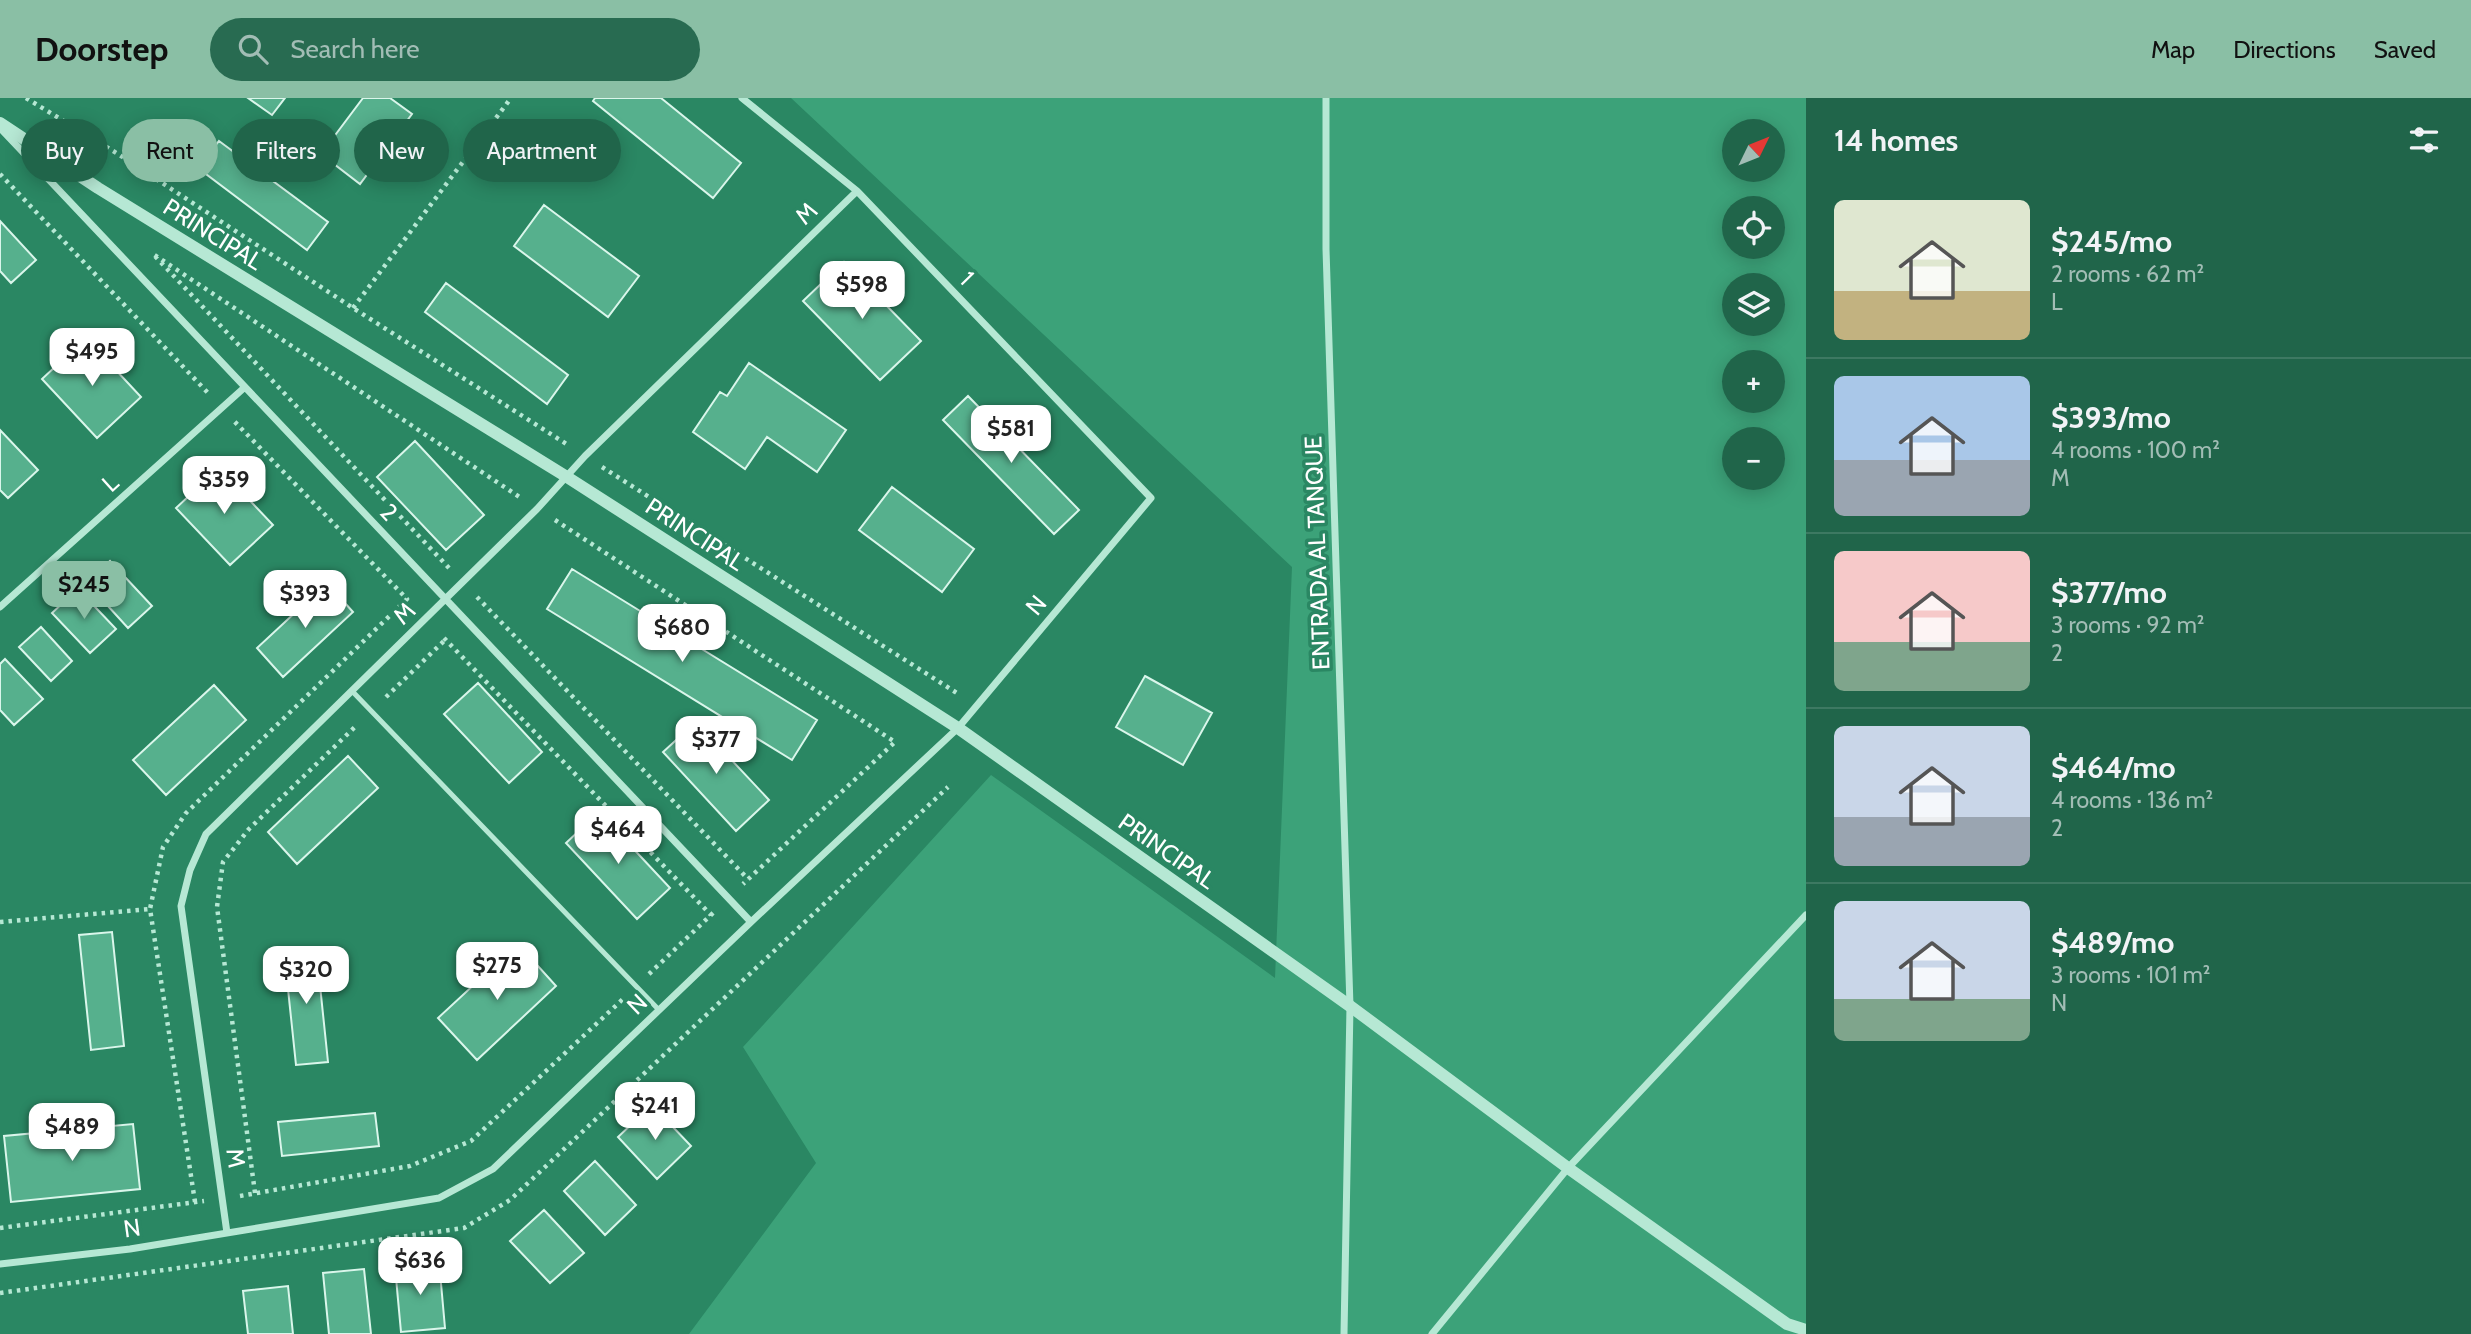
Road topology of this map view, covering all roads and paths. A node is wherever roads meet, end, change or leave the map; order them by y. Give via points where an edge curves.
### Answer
1 (26, 98) edge
2 (511, 98) edge
3 (742, 98) edge
4 (1326, 98) edge
5 (0, 126) edge
6 (0, 174) edge
7 (857, 191) junction
8 (353, 308) junction
9 (245, 387) junction
10 (222, 408) junction
11 (585, 456) junction
12 (567, 477) junction
13 (1151, 498) joint
14 (537, 509) junction
15 (463, 582) junction
16 (446, 599) junction
17 (0, 607) edge
18 (352, 691) junction
19 (977, 705) junction
20 (372, 711) junction
21 (958, 728) junction
22 (948, 787) dead end
23 (748, 879) junction
24 (729, 897) junction
25 (150, 909) dead end
26 (711, 915) junction
27 (1806, 915) edge
28 (0, 922) edge
29 (751, 922) junction
30 (636, 986) junction
31 (1350, 1006) junction
32 (659, 1010) junction
33 (1568, 1168) junction
34 (255, 1194) junction
35 (222, 1199) junction
36 (0, 1228) edge
37 (227, 1233) junction
38 (0, 1264) edge
39 (0, 1293) edge
40 (1806, 1330) edge
41 (1345, 1334) edge
42 (1432, 1334) edge

1 - 8 path
2 - 8 path
3 - 7 street, 1
4 - 31 street, ENTRADA AL TANQUE via 1326,249
5 - 9 street, 2
5 - 12 street, PRINCIPAL
6 - 10 path
7 - 11 street, M
7 - 13 street, 1
8 - 11 path
9 - 10 street, L
9 - 16 street, 2
10 - 17 street, L
11 - 12 street, M
11 - 19 path
12 - 14 street, M
12 - 21 street, PRINCIPAL
13 - 19 street, N
14 - 15 street, M
14 - 15 path via 153,254
14 - 23 path via 895,742
15 - 16 street, M
15 - 23 path
16 - 18 street, M
16 - 24 street, 2
18 - 20 lane
18 - 35 street, M via 206,834 190,870 181,906
19 - 21 street, N
20 - 26 path via 446,639
20 - 30 lane
20 - 34 path via 249,829 223,862 217,907
21 - 29 street, N
21 - 31 street, PRINCIPAL
22 - 39 path via 510,1200 464,1228
23 - 24 path
24 - 26 path
24 - 29 street, 2
25 - 28 path
26 - 30 path
27 - 33 street
29 - 32 street, N
30 - 32 lane
30 - 34 path via 471,1141 410,1166
31 - 33 street, PRINCIPAL
31 - 41 street, ENTRADA AL TANQUE
32 - 37 street, N via 494,1169 439,1198
33 - 40 street, PRINCIPAL via 1787,1324
33 - 42 street
34 - 35 path
35 - 36 path
35 - 37 street, M
37 - 38 street, N

